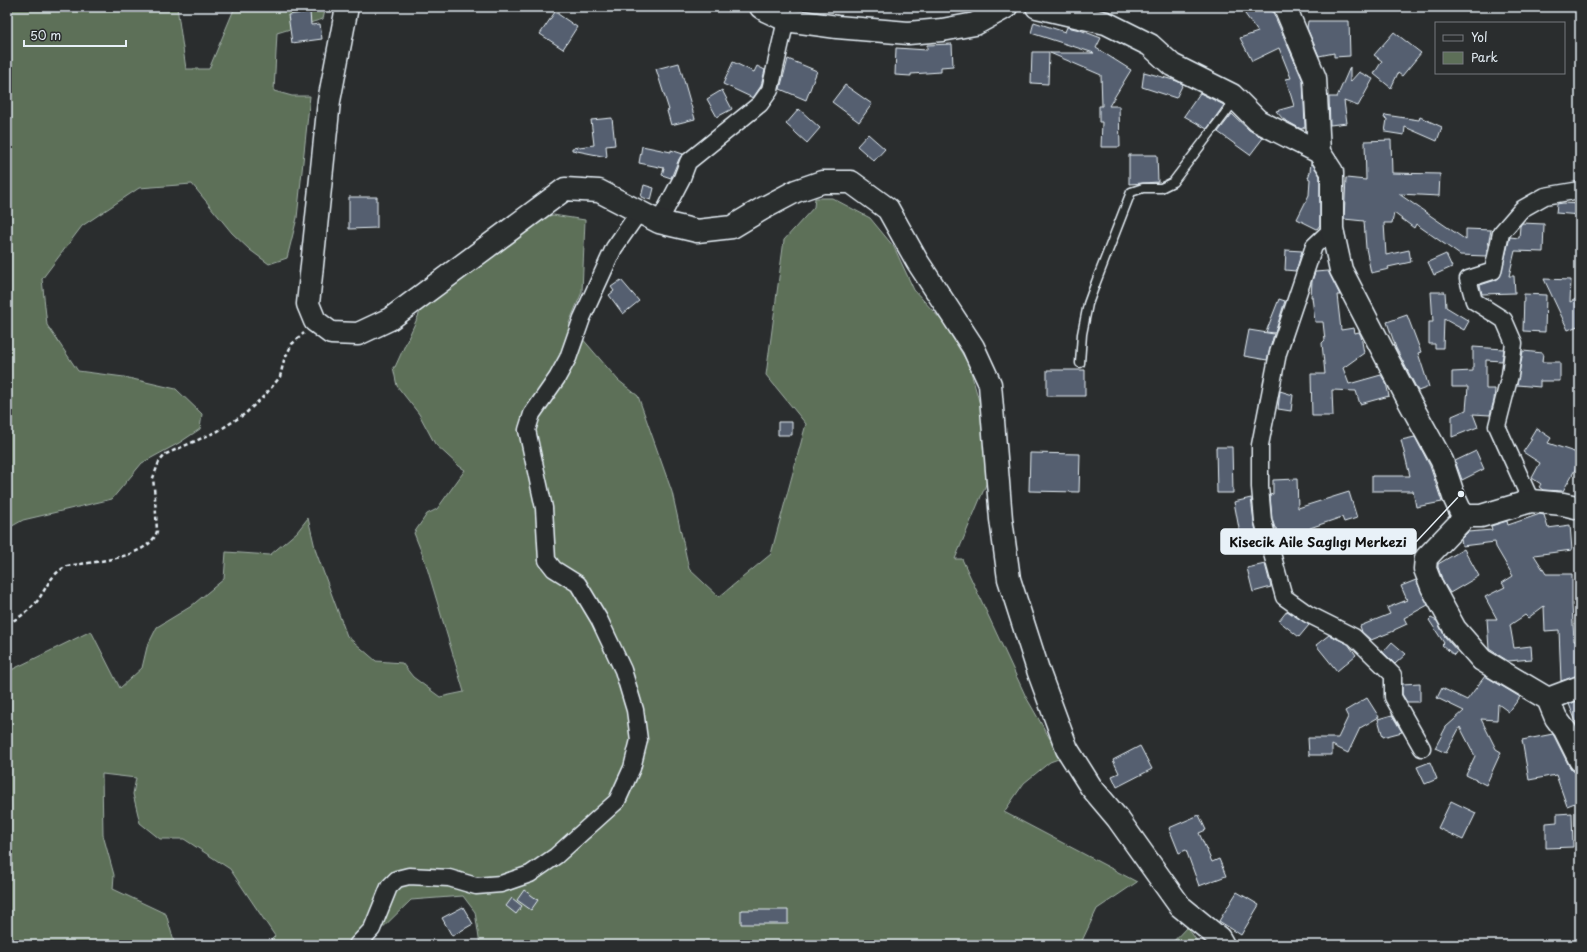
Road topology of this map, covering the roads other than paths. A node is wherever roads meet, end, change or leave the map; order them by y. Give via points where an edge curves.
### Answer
1 (347, 7) edge
2 (761, 7) edge
3 (1006, 7) edge
4 (1037, 7) edge
5 (1285, 7) edge
6 (786, 20) junction
7 (1236, 99) junction
8 (1319, 152) junction
9 (1580, 190) edge
10 (639, 212) junction
11 (659, 222) junction
12 (1332, 228) junction
13 (1080, 363) dead end
14 (1531, 501) junction
15 (1580, 508) edge
16 (1466, 516) junction
17 (1580, 687) edge
18 (1548, 699) junction
19 (1422, 748) dead end
20 (1580, 760) edge
21 (357, 945) edge
22 (1223, 945) edge

1 - 10 street via 329,101 308,304 315,321 331,333 358,334 390,319 565,189 599,191
2 - 6 street
3 - 6 street via 975,24 908,33
4 - 7 street via 1106,23 1150,45 1172,65
5 - 8 street via 1315,78
6 - 11 street via 770,90 760,104 688,162
7 - 8 street via 1258,121
7 - 13 lane via 1173,182 1161,188 1143,188 1131,192 1088,304
8 - 12 street via 1332,172
9 - 14 street via 1545,196 1522,209 1501,233 1493,271 1468,279 1474,302 1504,320 1514,343 1510,375 1497,426
10 - 11 street
10 - 21 street via 614,248 582,318 568,358 532,414 527,430 544,508 548,560 554,569 578,584 599,619 623,670 635,710 639,740 632,768 617,801 556,856 530,874 501,884 476,886 449,878 410,876 397,880 389,887 372,929
11 - 22 street via 697,231 732,227 796,191 822,182 851,182 888,209 917,261 973,347 990,384 1001,519 1009,579 1067,749 1091,787 1118,819 1180,906 1219,938
12 - 16 street via 1341,270 1442,462 1454,497
12 - 19 street via 1314,246 1278,354 1260,444 1263,521 1284,597 1308,614 1354,637 1393,675 1393,697
14 - 15 street
14 - 16 street via 1481,516
16 - 18 street via 1426,558 1425,569 1432,587 1455,629 1482,660
17 - 18 street
18 - 20 street

